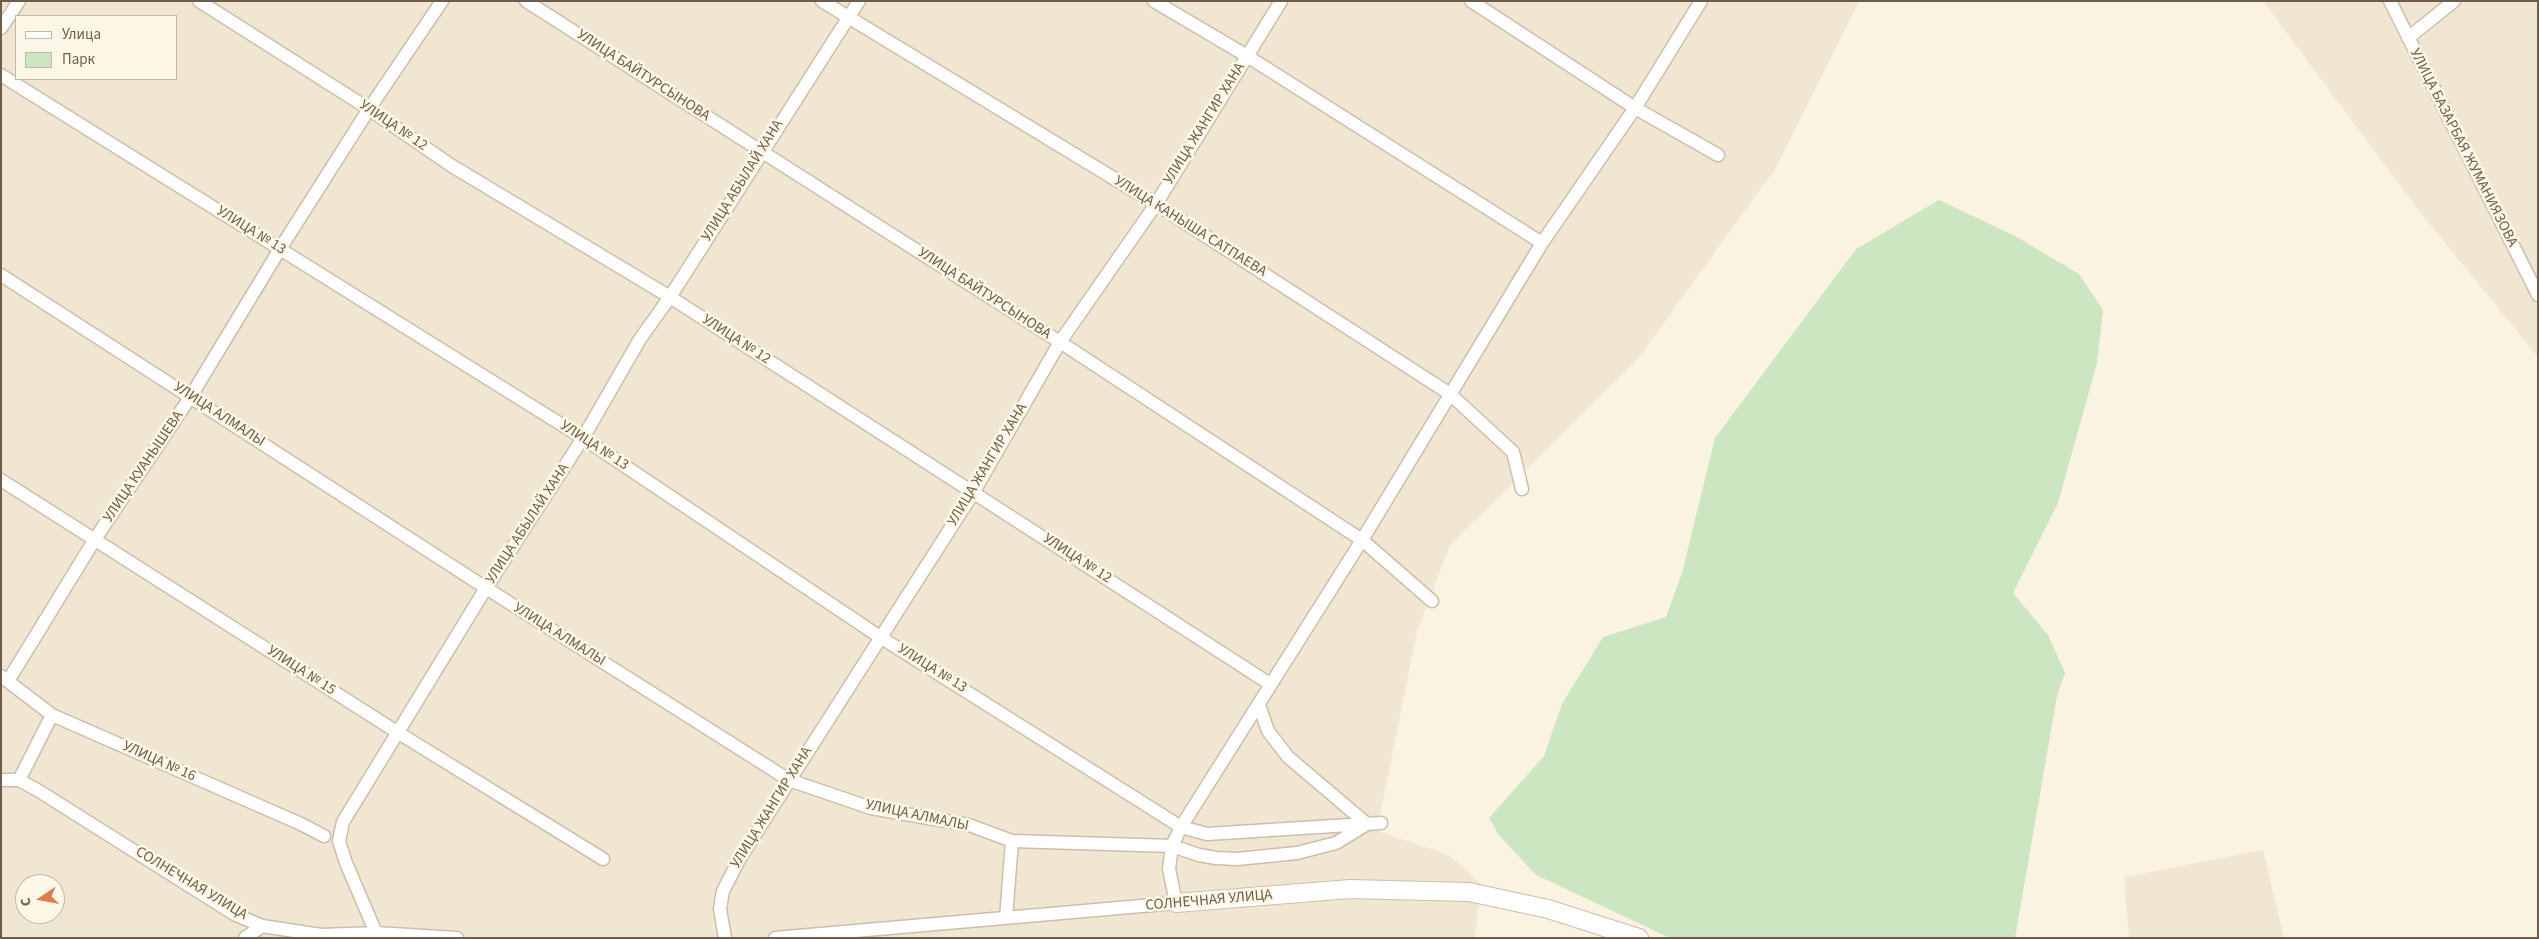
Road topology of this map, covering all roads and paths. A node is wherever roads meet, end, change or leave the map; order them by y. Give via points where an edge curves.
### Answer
1 (18, 1) edge
2 (199, 1) edge
3 (442, 1) edge
4 (526, 1) edge
5 (822, 1) edge
6 (859, 1) edge
7 (1154, 1) edge
8 (1281, 1) edge
9 (1471, 1) edge
10 (1701, 1) edge
11 (2390, 1) edge
12 (2454, 1) edge
13 (848, 18) junction
14 (1, 28) edge
15 (2408, 38) junction
16 (1247, 56) junction
17 (1, 75) edge
18 (1635, 108) junction
19 (369, 109) junction
20 (761, 152) junction
21 (1718, 154) dead end
22 (1156, 204) junction
23 (1542, 244) junction
24 (280, 248) junction
25 (1, 275) edge
26 (2537, 293) edge
27 (670, 297) junction
28 (1060, 342) junction
29 (1450, 394) junction
30 (191, 396) junction
31 (583, 438) junction
32 (1, 480) edge
33 (1522, 489) dead end
34 (973, 493) junction
35 (95, 539) junction
36 (1362, 540) junction
37 (486, 588) junction
38 (1432, 601) dead end
39 (880, 637) junction
40 (5, 679) edge
41 (1270, 684) junction
42 (1259, 705) junction
43 (52, 715) junction
44 (397, 732) junction
45 (1, 780) edge
46 (19, 780) junction
47 (789, 780) junction
48 (1381, 822) dead end
49 (1367, 824) junction
50 (1181, 827) junction
51 (324, 836) dead end
52 (1012, 841) junction
53 (1172, 846) junction
54 (603, 859) dead end
55 (1176, 903) junction
56 (1006, 918) junction
57 (262, 926) junction
58 (376, 933) junction
59 (424, 937) edge
60 (245, 938) edge
61 (457, 938) edge
62 (725, 938) edge
63 (775, 938) edge
64 (1639, 938) edge

1 - 14 street
2 - 19 street, УЛИЦА № 12
3 - 19 street, УЛИЦА КУАНЫШЕВА
4 - 20 street, УЛИЦА БАЙТУРСЫНОВА
5 - 13 street, УЛИЦА КАНЫША САТПАЕВА
6 - 13 street, УЛИЦА АБЫЛАЙ ХАНА
7 - 16 street
8 - 16 street, УЛИЦА ЖАНГИР ХАНА
9 - 18 street
10 - 18 street
11 - 15 street, УЛИЦА БАЗАРБАЯ ЖУМАНИЯЗОВА
12 - 15 street
13 - 20 street, УЛИЦА АБЫЛАЙ ХАНА
13 - 22 street, УЛИЦА КАНЫША САТПАЕВА
15 - 26 street, УЛИЦА БАЗАРБАЯ ЖУМАНИЯЗОВА
16 - 22 street, УЛИЦА ЖАНГИР ХАНА
16 - 23 street
17 - 24 street, УЛИЦА № 13
18 - 21 street
18 - 23 street
19 - 24 street, УЛИЦА КУАНЫШЕВА
19 - 27 street, УЛИЦА № 12 via 452,166
20 - 27 street, УЛИЦА АБЫЛАЙ ХАНА
20 - 28 street, УЛИЦА БАЙТУРСЫНОВА
22 - 28 street, УЛИЦА ЖАНГИР ХАНА
22 - 29 street, УЛИЦА КАНЫША САТПАЕВА
23 - 29 street
24 - 30 street, УЛИЦА КУАНЫШЕВА
24 - 31 street, УЛИЦА № 13
25 - 30 street, УЛИЦА АЛМАЛЫ
27 - 31 street, УЛИЦА АБЫЛАЙ ХАНА via 640,339
27 - 34 street, УЛИЦА № 12
28 - 34 street, УЛИЦА ЖАНГИР ХАНА
28 - 36 street, УЛИЦА БАЙТУРСЫНОВА
29 - 33 street, УЛИЦА КАНЫША САТПАЕВА via 1513,452
29 - 36 street
30 - 35 street, УЛИЦА КУАНЫШЕВА
30 - 37 street, УЛИЦА АЛМАЛЫ
31 - 37 street, УЛИЦА АБЫЛАЙ ХАНА
31 - 39 street, УЛИЦА № 13
32 - 35 street, УЛИЦА № 15
34 - 39 street, УЛИЦА ЖАНГИР ХАНА
34 - 41 street, УЛИЦА № 12
35 - 40 street, УЛИЦА КУАНЫШЕВА
35 - 44 street, УЛИЦА № 15
36 - 38 street, УЛИЦА БАЙТУРСЫНОВА
36 - 41 street
37 - 44 street, УЛИЦА АБЫЛАЙ ХАНА
37 - 47 street, УЛИЦА АЛМАЛЫ
39 - 47 street, УЛИЦА ЖАНГИР ХАНА
39 - 50 street, УЛИЦА № 13
40 - 43 street, УЛИЦА № 16
41 - 42 street
42 - 49 street via 1268,731 1288,757
42 - 50 street
43 - 46 street
43 - 51 street, УЛИЦА № 16
44 - 54 street, УЛИЦА № 15
44 - 58 street, УЛИЦА АБЫЛАЙ ХАНА via 342,822 339,841
45 - 46 street
46 - 57 street, СОЛНЕЧНАЯ УЛИЦА via 234,914
47 - 52 street, УЛИЦА АЛМАЛЫ via 871,808 970,825
47 - 62 street, УЛИЦА ЖАНГИР ХАНА via 723,891 720,909
48 - 49 street, УЛИЦА № 13
49 - 50 street, УЛИЦА № 13 via 1207,834
49 - 53 street, УЛИЦА АЛМАЛЫ via 1336,843 1298,853 1216,858 1199,856
50 - 53 street
52 - 53 street, УЛИЦА АЛМАЛЫ
52 - 56 street
53 - 55 street via 1169,869
55 - 56 street, СОЛНЕЧНАЯ УЛИЦА
55 - 64 street, СОЛНЕЧНАЯ УЛИЦА via 1350,889 1469,892 1548,909
56 - 63 street, СОЛНЕЧНАЯ УЛИЦА
57 - 58 street, СОЛНЕЧНАЯ УЛИЦА via 321,935
57 - 60 street
58 - 59 street, СОЛНЕЧНАЯ УЛИЦА
59 - 61 street, СОЛНЕЧНАЯ УЛИЦА

